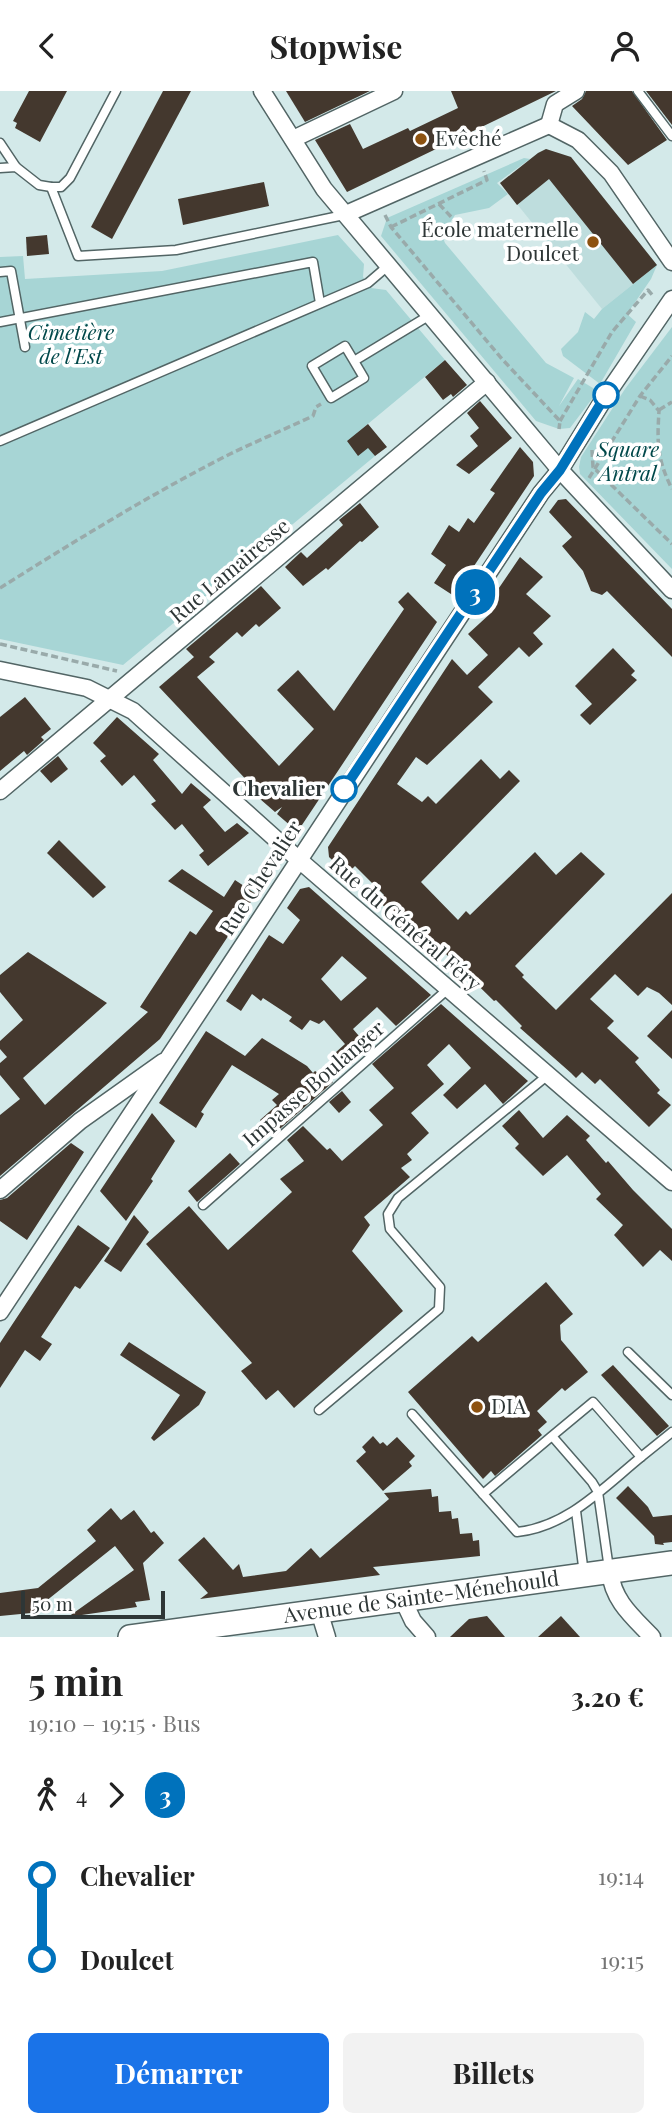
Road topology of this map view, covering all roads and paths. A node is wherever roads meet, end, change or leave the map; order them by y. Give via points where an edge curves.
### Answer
1 (116, 91) edge
2 (262, 91) edge
3 (394, 91) edge
4 (576, 91) edge
5 (638, 91) edge
6 (549, 125) junction
7 (672, 136) edge
8 (293, 139) junction
9 (0, 143) edge
10 (16, 167) junction
11 (0, 168) edge
12 (488, 180) dead end
13 (51, 187) junction
14 (439, 204) junction
15 (346, 214) junction
16 (457, 223) dead end
17 (672, 262) edge
18 (389, 265) junction
19 (0, 272) edge
20 (648, 290) dead end
21 (672, 299) edge
22 (320, 303) junction
23 (430, 315) junction
24 (20, 318) junction
25 (0, 322) edge
26 (25, 347) dead end
27 (672, 356) edge
28 (354, 361) junction
29 (487, 382) junction
30 (640, 396) junction
31 (331, 398) junction
32 (672, 402) edge
33 (659, 411) junction
34 (560, 421) junction
35 (559, 429) dead end
36 (0, 441) edge
37 (592, 446) dead end
38 (593, 467) junction
39 (560, 470) junction
40 (587, 482) dead end
41 (672, 489) edge
42 (672, 544) edge
43 (0, 588) edge
44 (672, 590) edge
45 (0, 644) edge
46 (112, 669) dead end
47 (0, 670) edge
48 (110, 699) junction
49 (0, 791) edge
50 (298, 859) junction
51 (448, 989) junction
52 (171, 1057) junction
53 (548, 1075) junction
54 (672, 1182) edge
55 (0, 1189) edge
56 (203, 1206) dead end
57 (0, 1312) edge
58 (628, 1352) dead end
59 (672, 1395) edge
60 (319, 1410) dead end
61 (412, 1414) dead end
62 (672, 1431) edge
63 (552, 1436) junction
64 (641, 1457) junction
65 (598, 1492) junction
66 (483, 1494) junction
67 (576, 1511) junction
68 (672, 1563) edge
69 (610, 1572) junction
70 (584, 1575) junction
71 (403, 1600) junction
72 (318, 1611) junction
73 (130, 1637) edge
74 (327, 1637) edge
75 (428, 1637) edge
76 (652, 1637) edge

1 - 13 lane via 70,178 61,187
2 - 8 street
3 - 8 street
4 - 6 street via 555,104
5 - 7 lane
6 - 15 street
6 - 17 street via 578,140 611,173
8 - 15 street via 324,189
9 - 10 lane
10 - 11 lane
10 - 13 lane
12 - 14 path
13 - 15 lane via 78,256 176,250
14 - 16 path
14 - 34 path via 391,227
15 - 18 street
18 - 22 lane via 368,283
18 - 23 street
19 - 24 lane via 11,271
20 - 34 path via 612,332
21 - 39 street, Rue Chevalier
22 - 24 lane via 313,262
22 - 36 lane
23 - 28 lane
23 - 29 street
24 - 25 lane
24 - 26 lane
27 - 30 path
28 - 31 lane via 364,378
28 - 31 lane via 345,346 312,366
29 - 39 street
29 - 48 street, Rue Lamairesse
30 - 33 path
30 - 38 path
31 - 43 path via 316,407 313,416 188,477
32 - 33 path
33 - 41 path via 657,450
34 - 35 path
37 - 38 path
38 - 40 path
38 - 42 path
39 - 44 street
39 - 50 street, Rue Chevalier
45 - 46 path
47 - 48 street, Rue du Général Féry via 87,688
48 - 49 street, Rue Lamairesse
48 - 50 street, Rue du Général Féry via 134,711
50 - 51 street, Rue du Général Féry
50 - 52 street, Rue Chevalier
51 - 53 street, Rue du Général Féry
51 - 56 lane, Impasse Boulanger
52 - 55 street via 80,1121
52 - 57 street, Rue Chevalier
53 - 54 street, Rue du Général Féry
53 - 60 lane via 398,1198 388,1214 390,1229 440,1287 439,1309
58 - 59 lane
61 - 66 lane
62 - 64 lane
63 - 64 lane via 593,1402
63 - 65 lane
63 - 66 lane
64 - 65 lane
65 - 67 lane
65 - 69 lane
66 - 67 lane via 517,1532 537,1530
67 - 70 lane
68 - 69 main road, Avenue de Sainte-Ménehould
69 - 70 main road, Avenue de Sainte-Ménehould
69 - 76 street via 614,1594
70 - 71 main road, Avenue de Sainte-Ménehould
71 - 72 main road, Avenue de Sainte-Ménehould
71 - 75 street via 413,1622
72 - 73 main road, Avenue de Sainte-Ménehould
72 - 74 street

